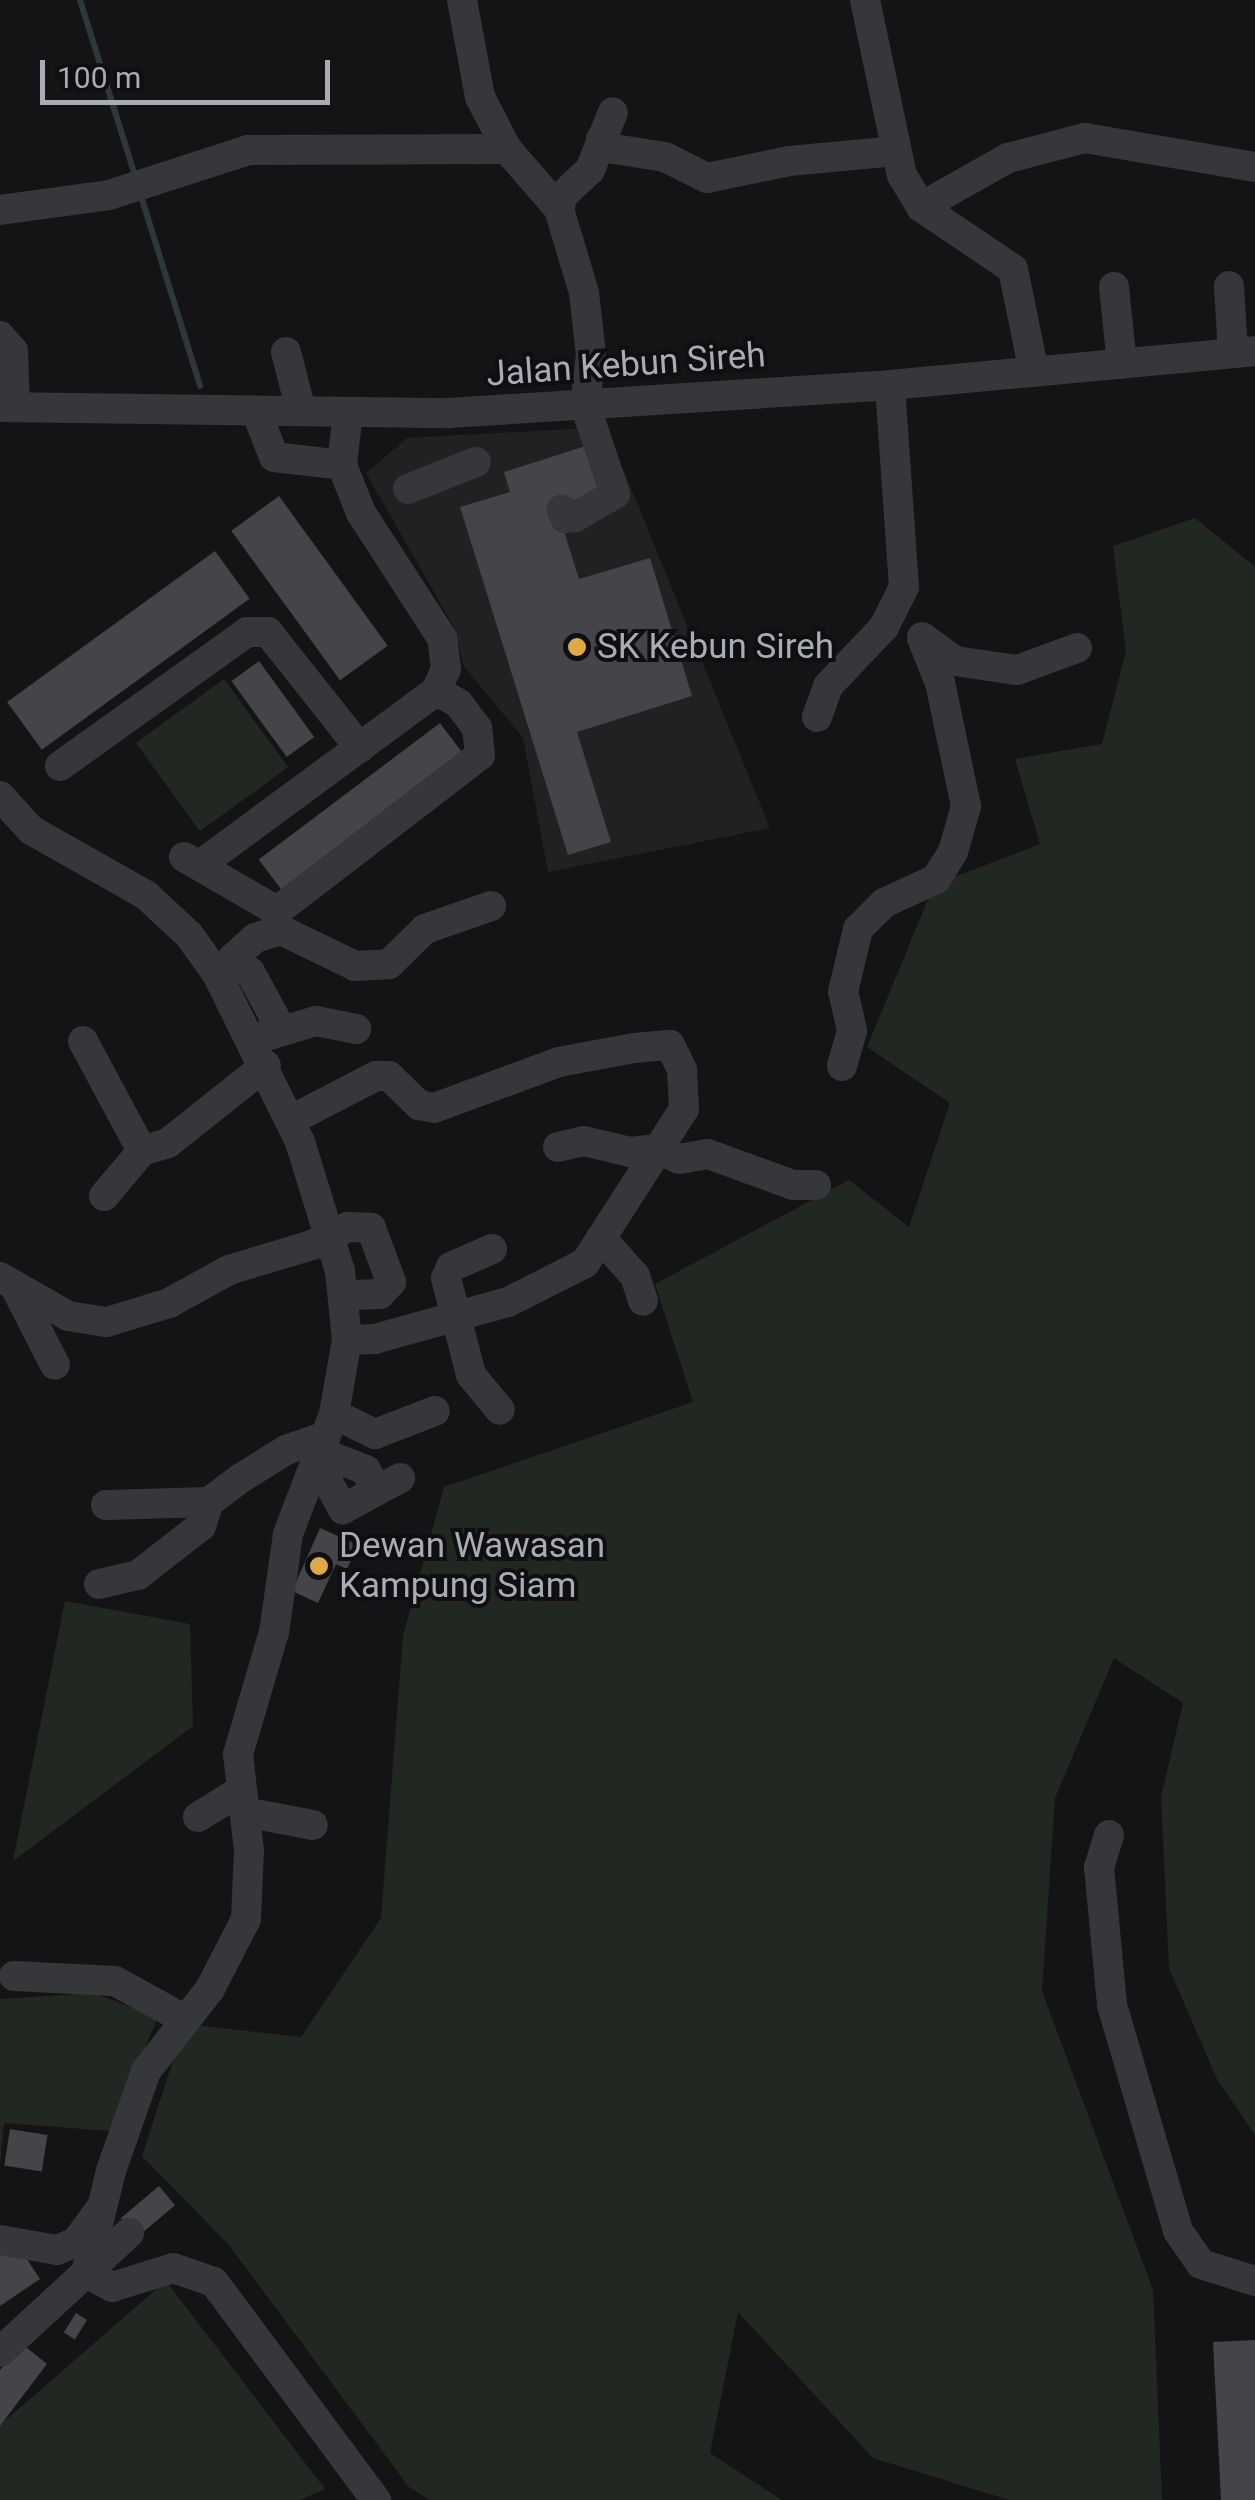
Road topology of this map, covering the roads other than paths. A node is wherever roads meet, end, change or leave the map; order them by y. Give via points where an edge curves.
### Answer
1 (462, 0) edge
2 (865, 0) edge
3 (507, 150) junction
4 (896, 152) junction
5 (1255, 167) edge
6 (921, 207) junction
7 (559, 209) junction
8 (0, 210) edge
9 (1229, 286) dead end
10 (1114, 288) dead end
11 (0, 336) edge
12 (286, 352) dead end
13 (1244, 352) edge
14 (1122, 364) junction
15 (1034, 372) junction
16 (890, 386) junction
17 (585, 405) junction
18 (7, 407) edge
19 (256, 410) junction
20 (301, 411) junction
21 (348, 412) junction
22 (468, 412) junction
23 (342, 465) junction
24 (408, 488) dead end
25 (562, 510) dead end
26 (898, 604) junction
27 (922, 638) junction
28 (1077, 648) dead end
29 (436, 691) junction
30 (817, 717) dead end
31 (360, 748) junction
32 (60, 766) dead end
33 (0, 796) edge
34 (491, 906) dead end
35 (226, 969) junction
36 (356, 1030) dead end
37 (83, 1041) dead end
38 (264, 1045) junction
39 (842, 1066) dead end
40 (291, 1120) junction
41 (558, 1147) dead end
42 (657, 1149) junction
43 (142, 1151) junction
44 (816, 1185) dead end
45 (104, 1196) dead end
46 (332, 1238) junction
47 (601, 1238) junction
48 (492, 1250) dead end
49 (8, 1283) edge
50 (344, 1294) junction
51 (643, 1301) dead end
52 (458, 1315) junction
53 (347, 1340) junction
54 (56, 1365) dead end
55 (435, 1410) dead end
56 (500, 1410) dead end
57 (323, 1444) junction
58 (388, 1483) dead end
59 (209, 1502) junction
60 (106, 1504) dead end
61 (99, 1584) dead end
62 (243, 1802) junction
63 (198, 1817) dead end
64 (313, 1825) dead end
65 (1109, 1835) dead end
66 (14, 1976) dead end
67 (182, 2018) junction
68 (106, 2199) junction
69 (129, 2233) dead end
70 (0, 2240) edge
71 (86, 2274) junction
72 (1255, 2281) edge
73 (0, 2352) edge
74 (376, 2500) edge

1 - 3 street via 480,97
2 - 4 street
3 - 7 street
3 - 8 street via 248,150 58,207
4 - 6 street
4 - 7 street via 789,161 707,178 665,157 614,150 607,125 590,170
5 - 6 street via 1085,138 1008,158
6 - 15 street via 1013,269
7 - 17 street via 584,293 591,354
9 - 13 street
10 - 14 street
11 - 18 street via 13,352
12 - 20 street
13 - 14 street, Jalan Kebun Sireh
14 - 15 street, Jalan Kebun Sireh
15 - 16 street, Jalan Kebun Sireh
16 - 17 street, Jalan Kebun Sireh
16 - 26 street via 902,495
17 - 22 street, Jalan Kebun Sireh
17 - 25 street via 615,494 575,517 566,518
18 - 19 street, Jalan Kebun Sireh
19 - 20 street, Jalan Kebun Sireh
19 - 23 street via 274,457
20 - 21 street, Jalan Kebun Sireh
21 - 22 street, Jalan Kebun Sireh
21 - 23 street
22 - 24 street via 477,469
23 - 29 street via 361,513 442,638 446,669
26 - 27 street
26 - 30 street via 867,649 828,686
27 - 28 street via 955,660 1016,670
27 - 39 street via 940,683 966,806 953,852 936,879 884,903 858,928 843,992 852,1030
29 - 31 street
29 - 31 street via 458,703 477,728 480,755 277,911 190,860
31 - 32 street via 268,632 247,632
33 - 35 street via 31,830 146,895
34 - 35 street via 425,929 389,964 356,966 281,930 255,938
35 - 38 street
36 - 38 street via 316,1021
37 - 43 street
38 - 40 street
38 - 43 street via 168,1143
40 - 42 street via 376,1076 389,1076 419,1105 434,1108 559,1062 670,1045 682,1070 684,1109
40 - 46 street
41 - 42 street via 584,1141 630,1152
42 - 44 street via 679,1159 708,1154 777,1180
42 - 47 street
43 - 45 street
46 - 49 street via 248,1264 170,1304 107,1322 68,1316
46 - 50 street
46 - 50 street via 348,1226 372,1228 388,1266 390,1282 380,1294
47 - 51 street via 635,1276
47 - 52 street via 585,1263 549,1287
48 - 52 street via 452,1268 446,1278
49 - 54 street
50 - 53 street
52 - 53 street via 375,1339
52 - 56 street via 472,1375
53 - 57 street
55 - 57 street via 375,1434
57 - 58 street
57 - 59 street via 270,1458
57 - 62 street via 288,1534 274,1632 238,1754
59 - 60 street
59 - 61 street via 201,1526 186,1540 138,1575
62 - 63 street
62 - 64 street
62 - 67 street via 246,1919 210,1989
65 - 72 street via 1099,1867 1112,2005 1178,2231 1200,2264
66 - 67 street via 115,1982
67 - 68 street via 136,2094
68 - 70 street via 76,2242 58,2250
68 - 71 street
69 - 71 street
71 - 73 street
71 - 74 street via 112,2287 173,2268 214,2282

